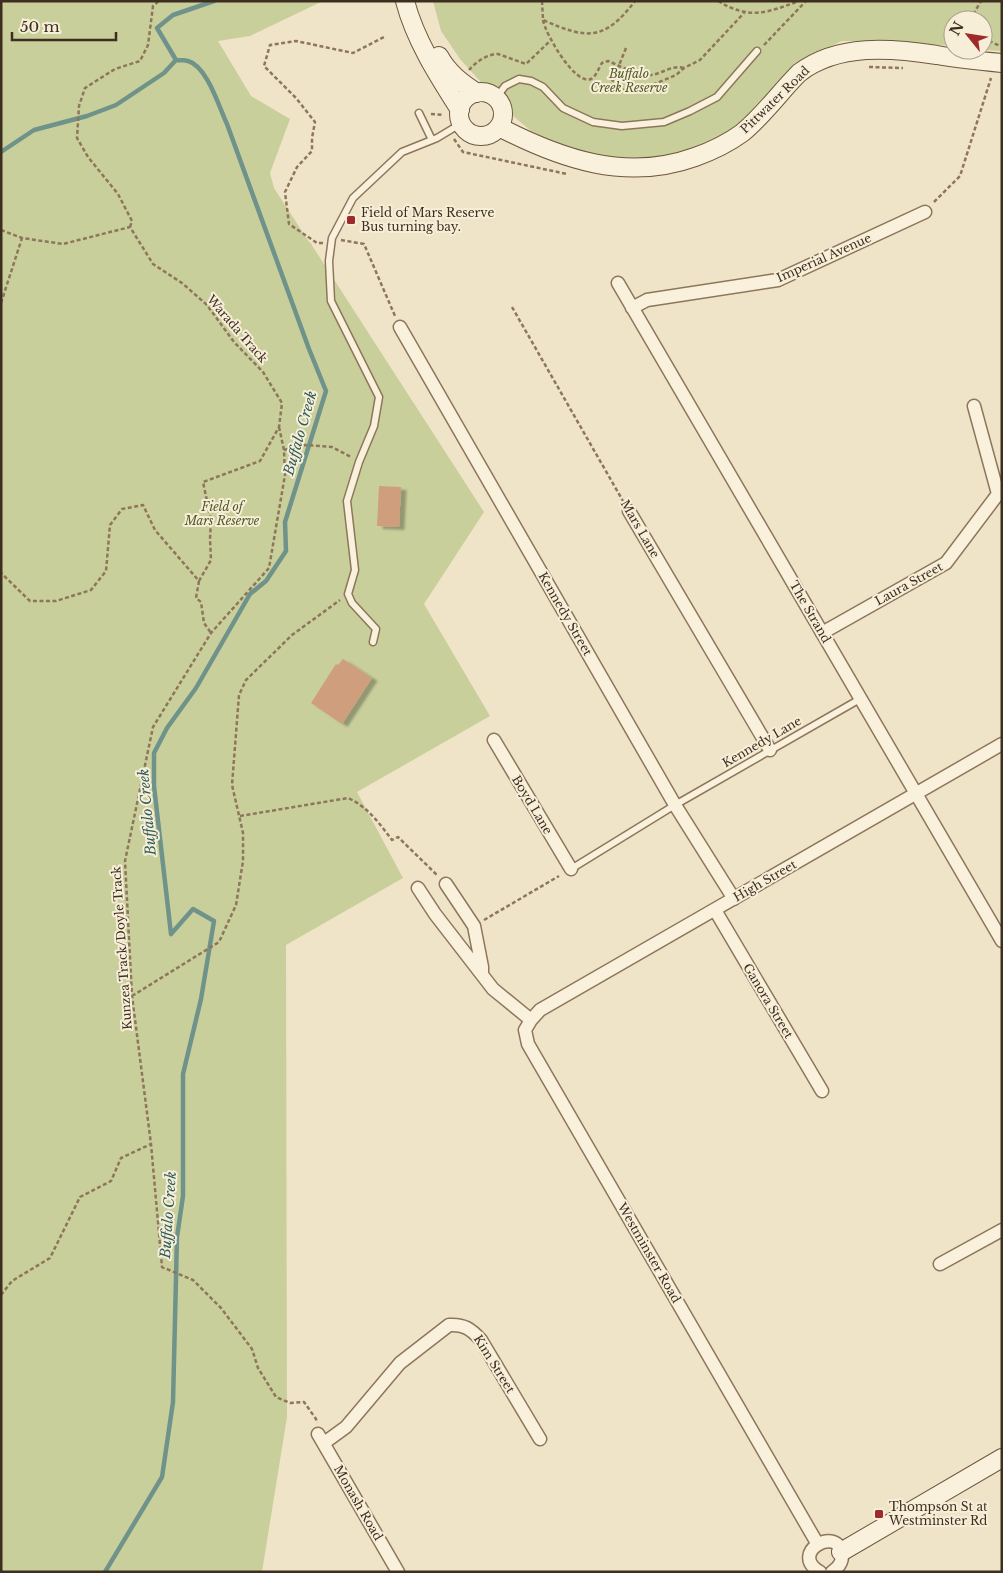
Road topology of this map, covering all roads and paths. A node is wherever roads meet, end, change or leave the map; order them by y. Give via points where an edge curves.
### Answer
1 (159, 1) edge
2 (406, 1) edge
3 (414, 1) edge
4 (542, 1) edge
5 (635, 1) edge
6 (718, 1) edge
7 (799, 1) edge
8 (806, 1) edge
9 (744, 13) junction
10 (543, 20) junction
11 (386, 36) dead end
12 (551, 40) junction
13 (626, 48) dead end
14 (757, 51) joint
15 (526, 64) dead end
16 (619, 65) junction
17 (684, 68) junction
18 (997, 69) edge
19 (477, 93) junction
20 (496, 98) junction
21 (419, 113) dead end
22 (461, 117) junction
23 (499, 128) junction
24 (432, 140) junction
25 (924, 212) joint
26 (130, 227) junction
27 (1, 230) edge
28 (22, 238) junction
29 (332, 240) junction
30 (618, 283) dead end
31 (1, 303) edge
32 (512, 308) dead end
33 (632, 308) junction
34 (400, 327) joint
35 (974, 406) dead end
36 (279, 427) junction
37 (284, 450) junction
38 (359, 462) junction
39 (629, 511) joint
40 (1, 574) edge
41 (199, 581) junction
42 (348, 594) junction
43 (211, 633) junction
44 (822, 633) junction
45 (373, 642) dead end
46 (860, 699) junction
47 (494, 740) dead end
48 (1002, 744) edge
49 (770, 750) junction
50 (916, 795) junction
51 (675, 805) junction
52 (240, 816) junction
53 (570, 869) junction
54 (446, 884) joint
55 (418, 888) dead end
56 (734, 899) junction
57 (715, 910) junction
58 (474, 926) junction
59 (1002, 941) edge
60 (482, 974) junction
61 (132, 996) junction
62 (531, 1020) junction
63 (822, 1091) dead end
64 (151, 1144) junction
65 (1002, 1230) edge
66 (940, 1264) dead end
67 (1, 1295) edge
68 (321, 1439) junction
69 (540, 1439) dead end
70 (1002, 1458) edge
71 (817, 1543) junction
72 (841, 1552) junction
73 (811, 1569) edge
74 (398, 1572) edge
75 (832, 1572) edge

1 - 26 path, Warada Track via 153,6 148,44 140,61 115,69 85,88 79,106 77,138 118,194 132,221
2 - 22 main road via 408,14
3 - 19 main road via 444,66
4 - 10 path
5 - 10 path via 609,28 592,33 577,34
6 - 9 path
7 - 9 path via 766,12
8 - 14 path
9 - 17 path via 700,60
10 - 12 path
11 - 29 path via 353,53 296,41 270,45 264,66 315,122 312,151 297,167 285,192 289,224 317,243
12 - 15 path
12 - 16 path via 567,64 585,80 594,77 602,63 608,61
13 - 16 path
14 - 20 lane via 718,97 664,122 622,126 593,122 563,108 543,87 519,79 504,86
16 - 17 path via 645,75 678,66
16 - 17 path via 611,85 629,92 676,75
18 - 23 main road, Pittwater Road via 897,50 832,56 800,73 730,142 682,162 662,166 620,167 580,161
18 - 25 path via 960,176
19 - 20 main road
19 - 22 main road via 466,99
20 - 23 main road via 503,115
21 - 24 lane
22 - 23 main road via 470,133 489,135
22 - 24 lane
24 - 29 lane via 402,152 353,198
25 - 33 street, Imperial Avenue via 778,280 647,300
26 - 28 path via 63,244
26 - 36 path, Warada Track via 154,264 206,305 234,342 263,372 282,403
27 - 28 path
28 - 31 path
29 - 34 path via 364,244
29 - 38 lane via 329,261 331,301 379,397 374,426
30 - 33 street, The Strand
32 - 39 path, Mars Lane
33 - 44 street, The Strand
34 - 51 street, Kennedy Street
35 - 44 street, Laura Street via 998,494 946,563
36 - 37 path, Kunzea Track/Doyle Track
36 - 41 path via 260,461 203,482 211,520 211,560
37 - 38 path via 305,445 332,447
37 - 43 path, Kunzea Track/Doyle Track via 285,475 269,568
38 - 42 lane via 347,501 355,570
39 - 49 street, Mars Lane
40 - 41 path via 30,601 56,601 92,590 106,571 110,525 122,509 143,505 155,530
41 - 43 path via 196,598 201,602 204,623
42 - 45 lane via 376,629
42 - 52 path via 292,635 246,680 239,695 232,785
43 - 61 path, Kunzea Track/Doyle Track via 153,727 125,861
44 - 46 street, The Strand
46 - 49 lane, Kennedy Lane
46 - 50 street, The Strand
47 - 53 street, Boyd Lane
48 - 50 street, High Street
49 - 51 lane, Kennedy Lane
50 - 56 street, High Street
50 - 59 street, The Strand
51 - 53 lane
51 - 56 street, Kennedy Street
52 - 54 path via 348,798 375,817 392,840 398,837
52 - 61 path via 243,861 236,905 219,942
53 - 58 path
54 - 58 street
55 - 60 street
56 - 57 street, High Street
57 - 62 street, High Street via 540,1010
57 - 63 street, Ganora Street
58 - 60 street
60 - 62 street via 494,989
61 - 64 path, Kunzea Track/Doyle Track
62 - 71 street, Westminster Road via 525,1030 528,1044
64 - 67 path via 121,1158 111,1181 80,1197 50,1258 12,1280
64 - 68 path, Kunzea Track/Doyle Track via 162,1267 193,1280 221,1308 252,1349 258,1368 276,1397 290,1403 304,1402 316,1418
65 - 66 street
68 - 69 street, Kim Street via 346,1427 400,1363 449,1325 459,1324 472,1330 481,1340
68 - 74 street, Monash Road
70 - 72 main road
71 - 72 street via 832,1542
71 - 73 street via 811,1550
72 - 75 street via 839,1566

